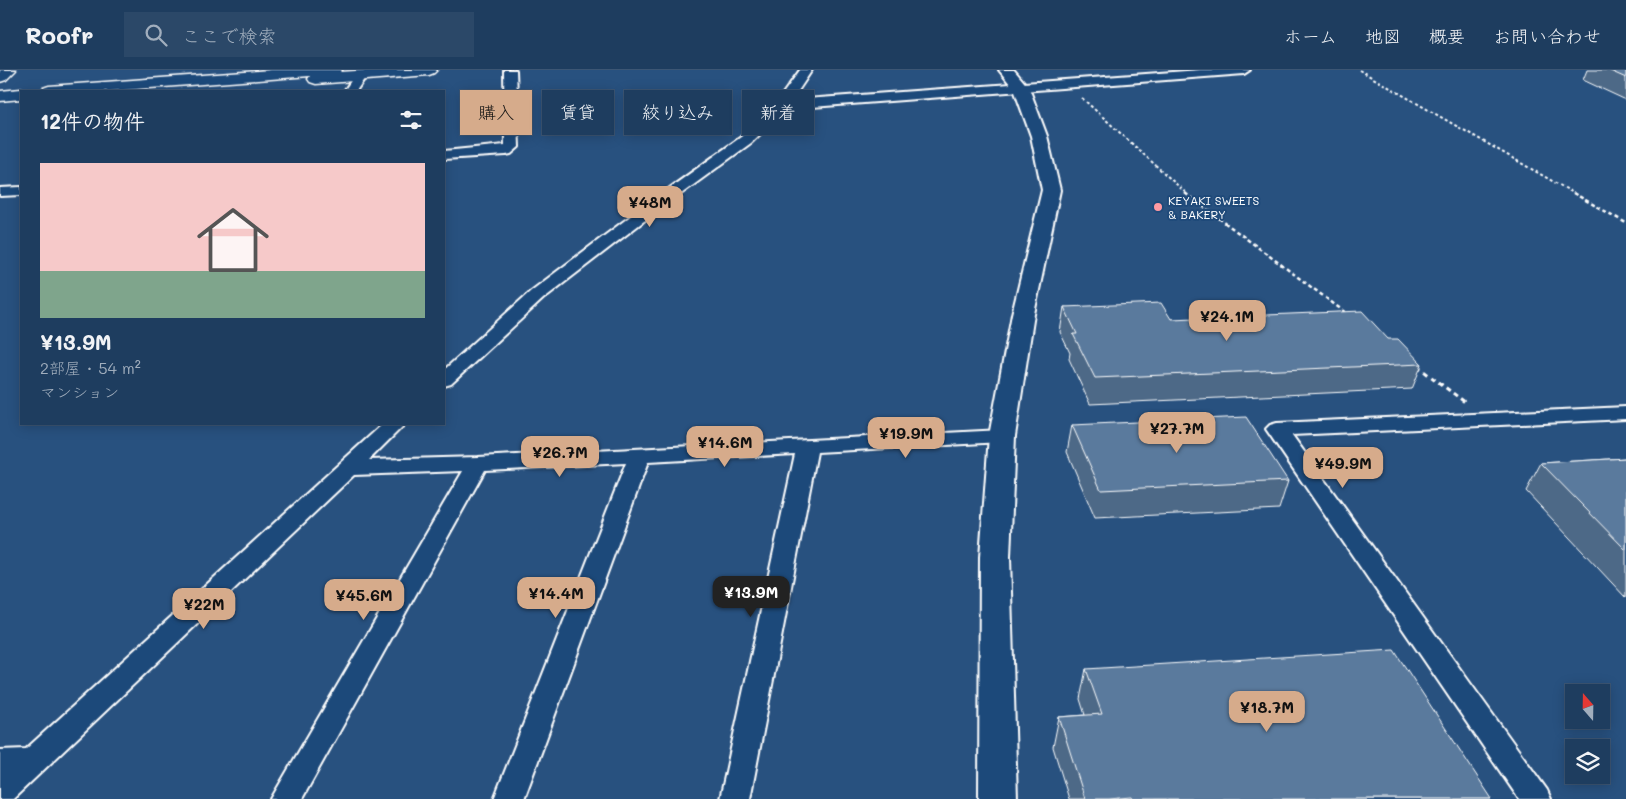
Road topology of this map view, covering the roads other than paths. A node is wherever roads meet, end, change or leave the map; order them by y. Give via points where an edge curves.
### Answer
1 (8, 70) edge
2 (334, 70) edge
3 (429, 70) edge
4 (510, 70) edge
5 (806, 70) edge
6 (1244, 70) edge
7 (361, 75) junction
8 (0, 77) edge
9 (1014, 79) edge
10 (63, 90) edge
11 (169, 90) edge
12 (351, 90) edge
13 (792, 90) edge
14 (20, 94) edge
15 (0, 96) edge
16 (20, 102) edge
17 (814, 102) edge
18 (0, 104) edge
19 (751, 135) edge
20 (445, 155) edge
21 (20, 191) edge
22 (0, 192) edge
23 (445, 379) edge
24 (1626, 413) edge
25 (394, 425) edge
26 (1002, 436) junction
27 (808, 445) junction
28 (640, 454) junction
29 (478, 464) junction
30 (346, 468) junction
31 (34, 761) junction
32 (0, 762) edge
33 (0, 792) edge
34 (286, 799) edge
35 (509, 799) edge
36 (735, 799) edge
37 (998, 799) edge
38 (1536, 799) edge

1 - 8 main road
2 - 10 main road
3 - 7 main road
4 - 20 street via 512,147 506,151
5 - 13 street
6 - 9 street via 1068,85
7 - 11 main road
7 - 12 street
9 - 17 street via 908,94
9 - 26 street via 1039,136 1051,190 1023,314
14 - 15 main road
16 - 18 main road
19 - 23 street via 538,295
21 - 22 street
24 - 38 street via 1277,429
25 - 30 street
26 - 27 street
26 - 37 street via 995,557
27 - 28 street
27 - 36 street
28 - 29 street
28 - 35 street
29 - 30 street
29 - 34 street
30 - 31 street
31 - 32 street
31 - 33 street

